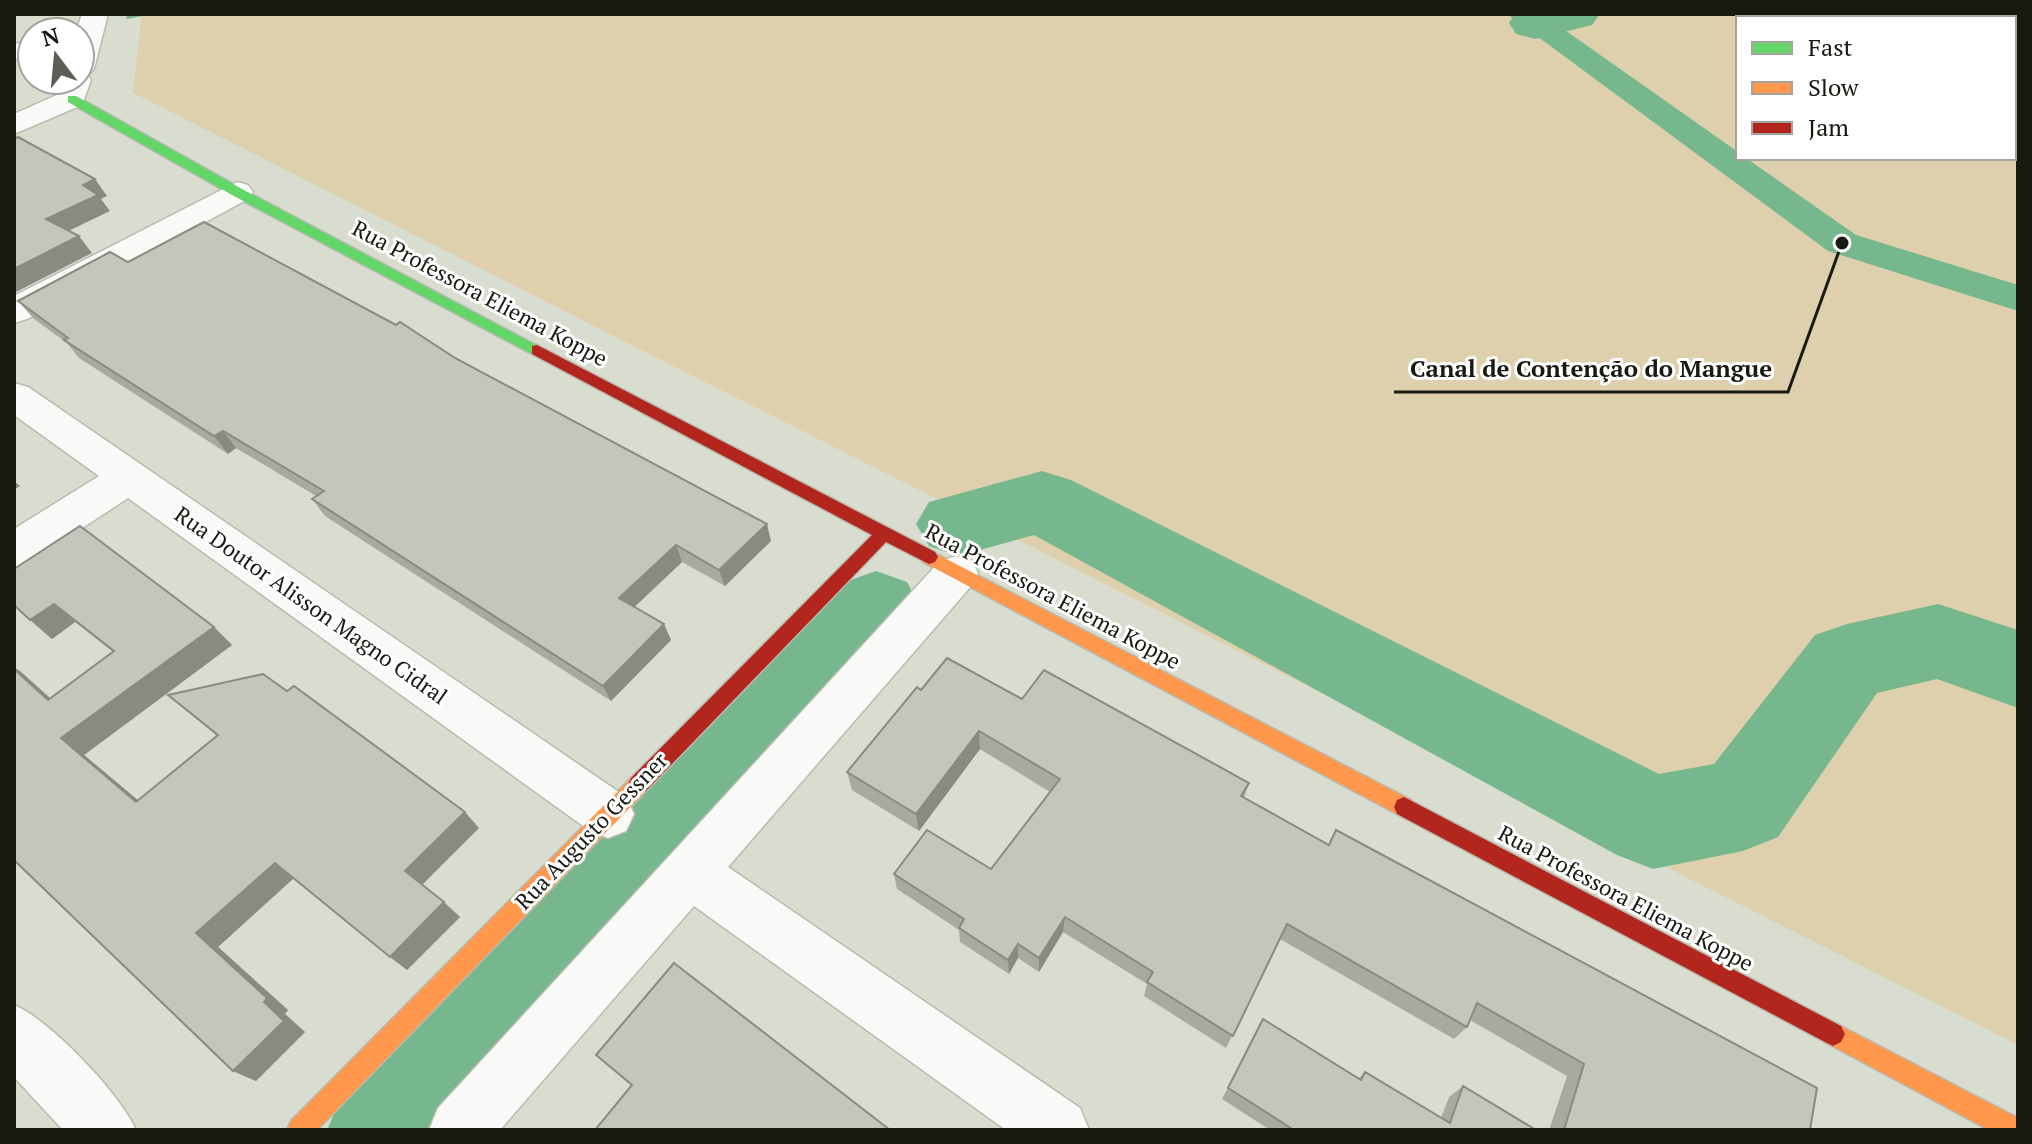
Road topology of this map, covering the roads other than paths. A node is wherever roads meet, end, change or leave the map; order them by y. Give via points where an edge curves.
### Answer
1 (62, 96) edge
2 (85, 96) edge
3 (14, 125) edge
4 (237, 192) junction
5 (14, 311) edge
6 (14, 396) edge
7 (129, 477) junction
8 (884, 533) junction
9 (14, 551) edge
10 (956, 573) junction
11 (608, 814) junction
12 (689, 871) junction
13 (14, 1034) edge
14 (1047, 1127) edge
15 (105, 1130) edge
16 (300, 1130) edge
17 (460, 1130) edge
18 (2015, 1130) edge

1 - 3 street
2 - 4 street, Rua Professora Eliema Koppe
4 - 5 street
4 - 8 street, Rua Professora Eliema Koppe
6 - 7 street, Rua Doutor Alisson Magno Cidral
7 - 9 street
7 - 11 street, Rua Doutor Alisson Magno Cidral
8 - 10 street, Rua Professora Eliema Koppe
8 - 11 street, Rua Augusto Gessner
10 - 12 street
10 - 18 street, Rua Professora Eliema Koppe
11 - 16 street, Rua Augusto Gessner
12 - 14 street
12 - 17 street
13 - 15 street

